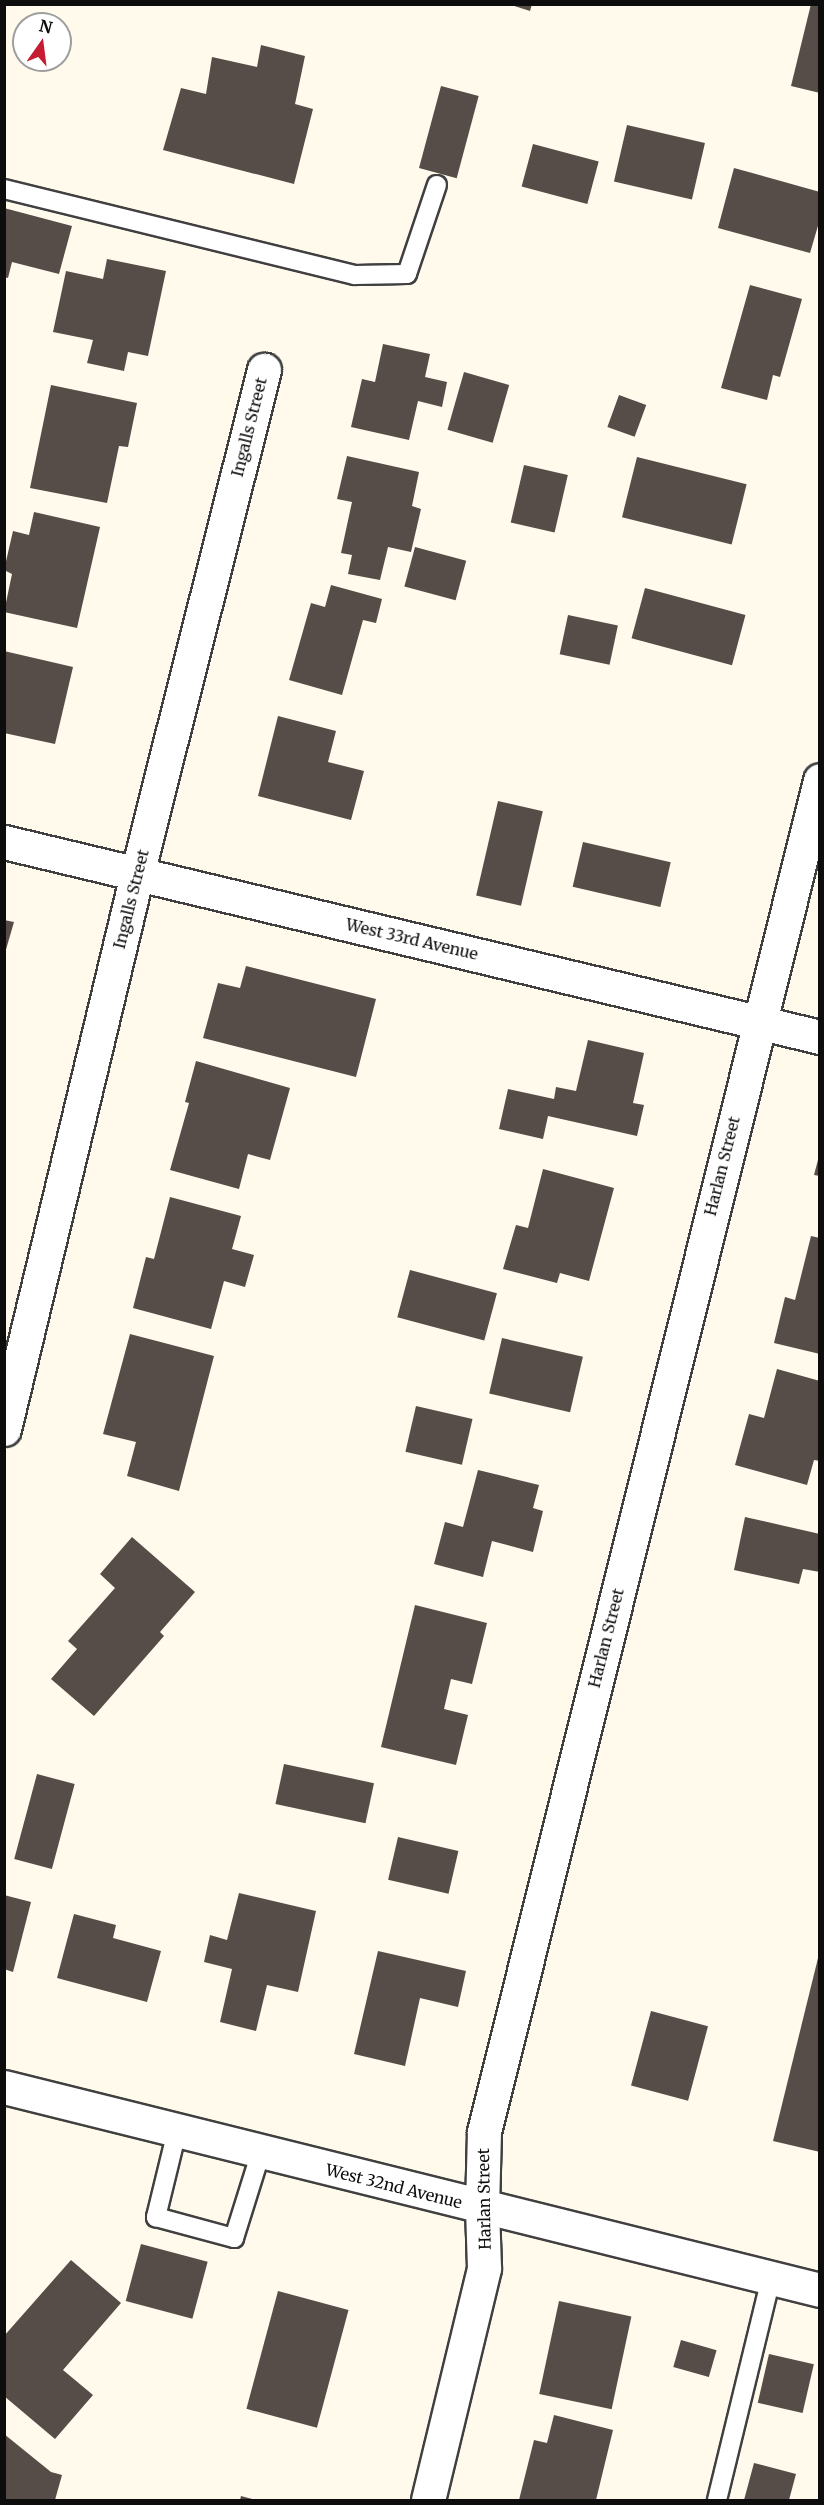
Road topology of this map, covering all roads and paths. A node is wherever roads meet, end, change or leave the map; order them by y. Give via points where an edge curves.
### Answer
1 (437, 185) dead end
2 (4, 189) edge
3 (264, 370) dead end
4 (819, 780) edge
5 (4, 842) edge
6 (137, 874) junction
7 (758, 1021) junction
8 (819, 1037) edge
9 (4, 1429) edge
10 (4, 2087) edge
11 (177, 2131) junction
12 (261, 2152) junction
13 (482, 2208) junction
14 (771, 2278) junction
15 (819, 2290) edge
16 (428, 2500) edge
17 (717, 2500) edge

1 - 2 lane via 408,274 355,275
3 - 6 street, Ingalls Street
4 - 7 street, Harlan Street
5 - 6 street, West 33rd Avenue
6 - 7 street, West 33rd Avenue
6 - 9 street, Ingalls Street
7 - 8 street, West 33rd Avenue
7 - 13 street, Harlan Street via 484,2132
10 - 11 street, West 32nd Avenue
11 - 12 street, West 32nd Avenue
11 - 12 lane via 156,2217 234,2238
12 - 13 street, West 32nd Avenue
13 - 14 street, West 32nd Avenue
13 - 16 street, Harlan Street via 484,2268
14 - 15 street, West 32nd Avenue
14 - 17 lane

